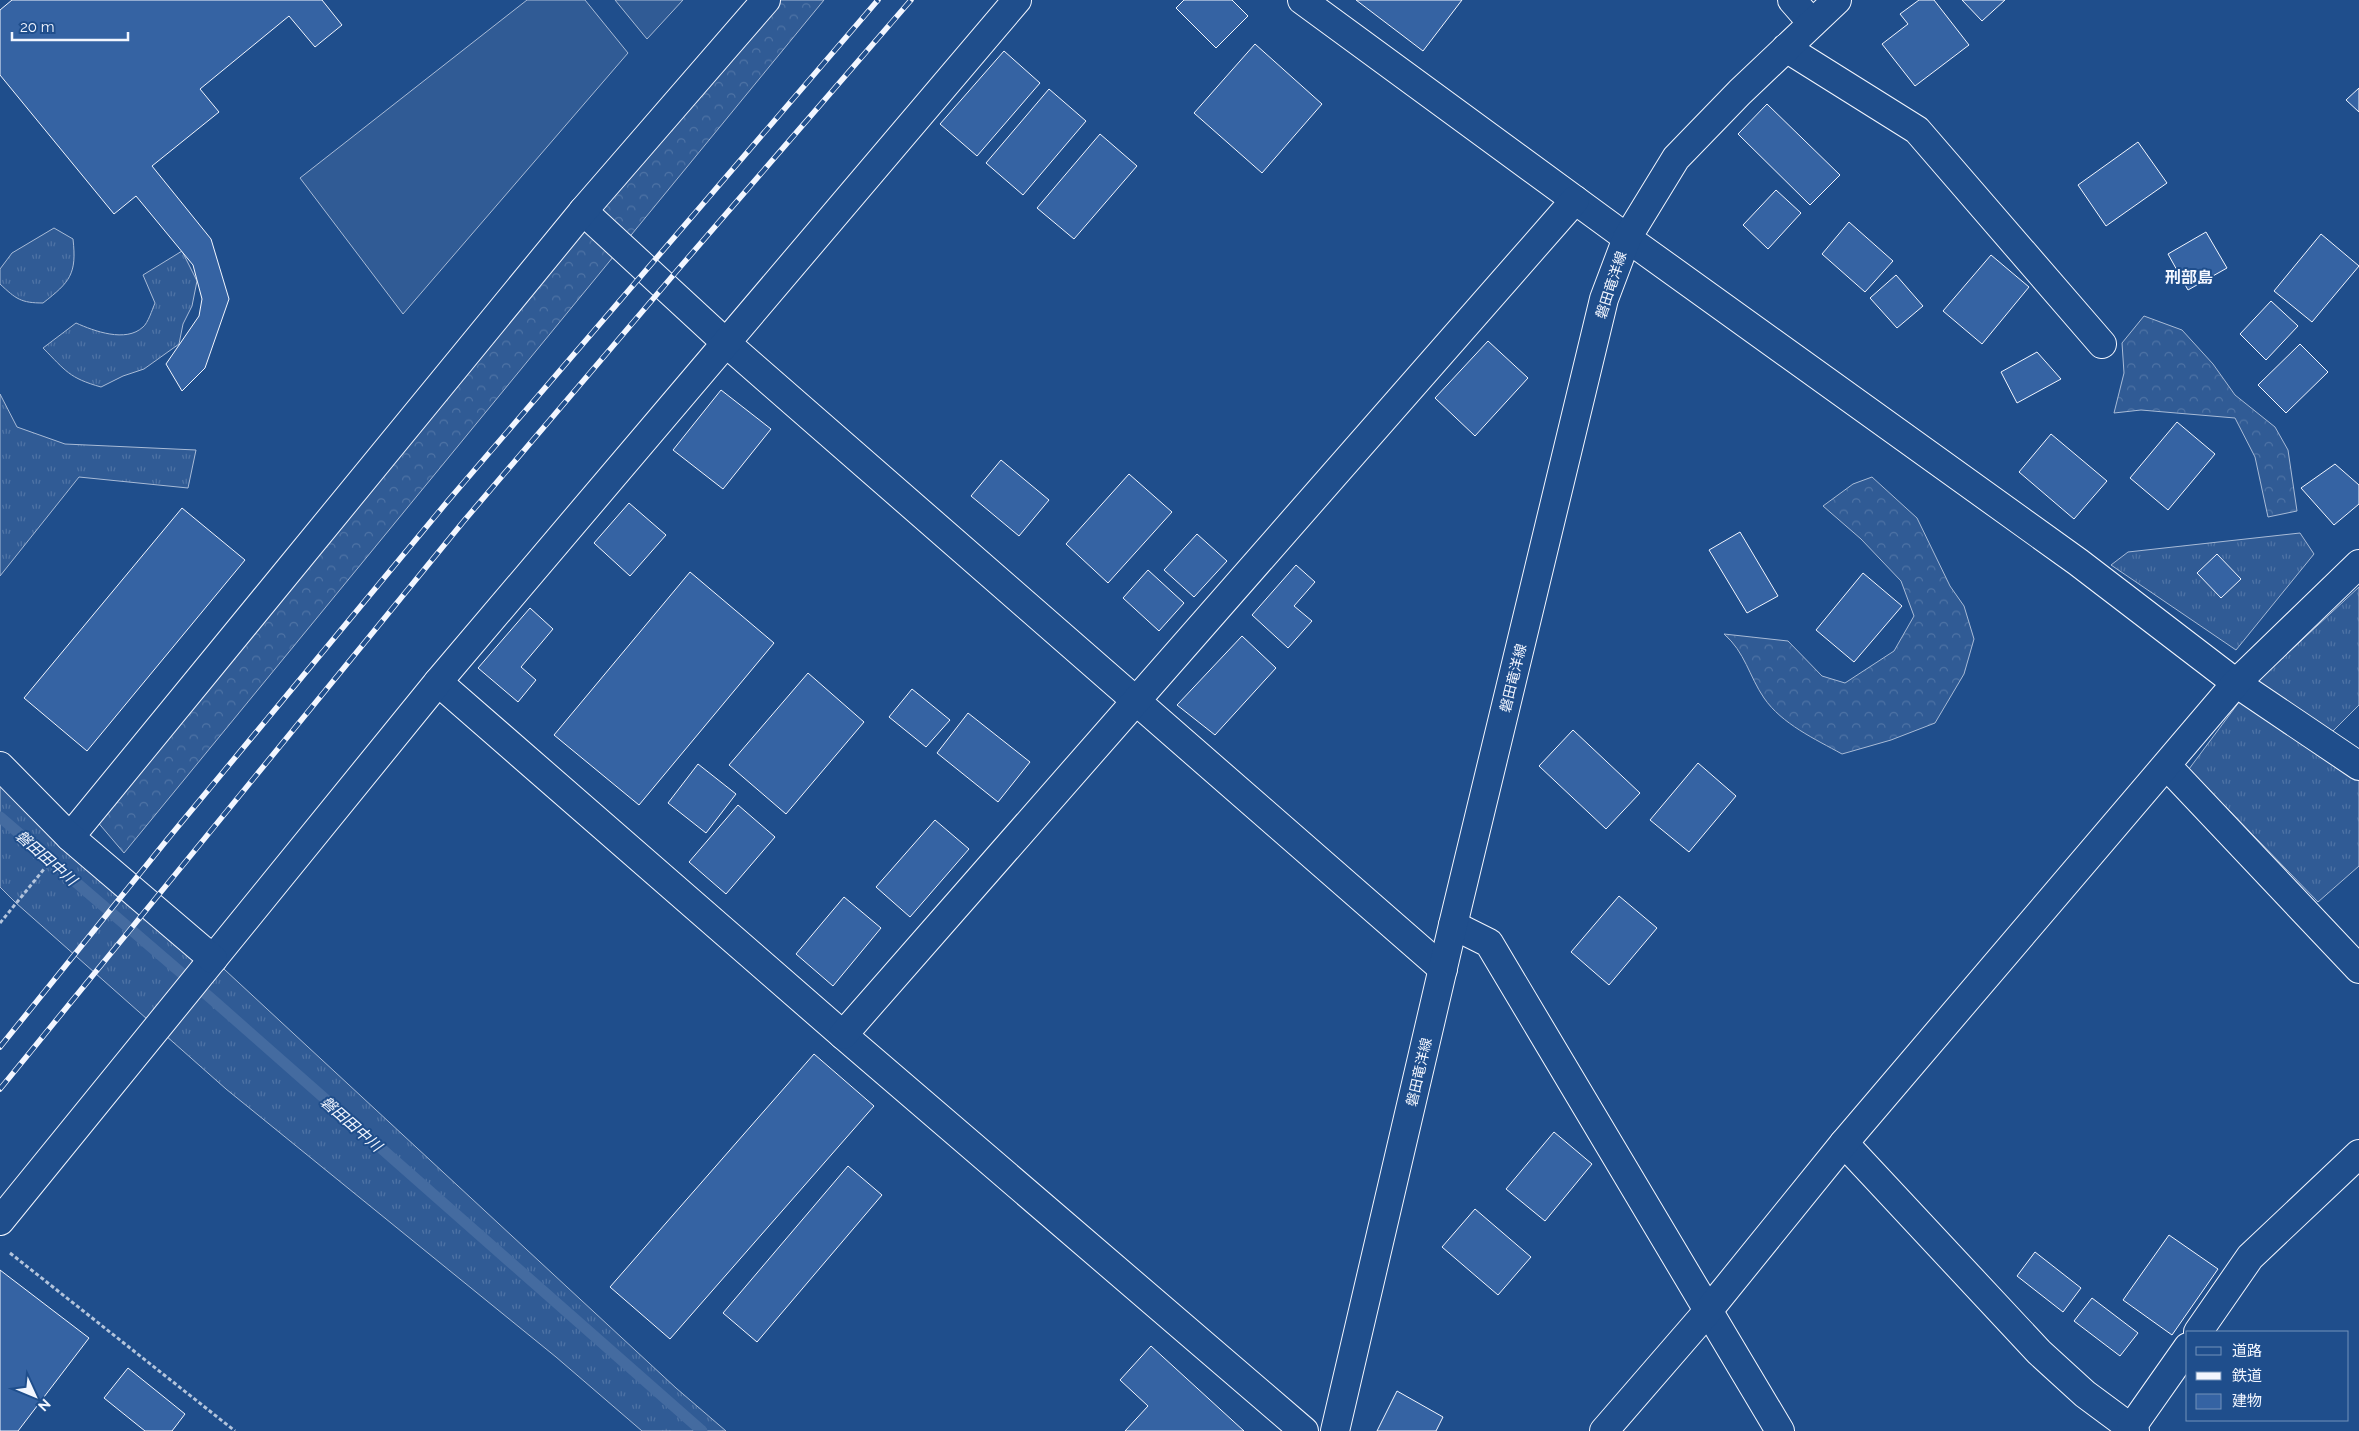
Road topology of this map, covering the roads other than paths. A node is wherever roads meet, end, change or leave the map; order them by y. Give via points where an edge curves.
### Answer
1 (766, 0) edge
2 (1016, 0) edge
3 (1302, 0) edge
4 (1792, 0) edge
5 (1837, 0) edge
6 (1812, 23) junction
7 (1786, 48) junction
8 (1576, 200) junction
9 (582, 210) junction
10 (1627, 238) junction
11 (725, 342) junction
12 (2102, 344) dead end
13 (2359, 564) edge
14 (438, 682) junction
15 (2236, 682) junction
16 (1135, 701) junction
17 (0, 766) edge
18 (2167, 766) junction
19 (2359, 766) edge
20 (70, 837) junction
21 (1453, 925) junction
22 (213, 959) junction
23 (1443, 969) junction
24 (2359, 969) edge
25 (843, 1035) junction
26 (1844, 1143) junction
27 (2359, 1154) edge
28 (0, 1222) edge
29 (1708, 1311) junction
30 (2199, 1331) edge
31 (2186, 1350) edge
32 (2133, 1430) edge
33 (1304, 1431) edge
34 (1335, 1431) edge
35 (1604, 1431) edge
36 (1780, 1431) edge

1 - 9 street
2 - 11 street
3 - 8 street
4 - 6 street
5 - 6 street, 磐田竜洋線
6 - 7 street, 磐田竜洋線
7 - 10 street, 磐田竜洋線 via 1676,158
7 - 12 street via 1917,130
8 - 10 street
8 - 16 street
9 - 11 street
9 - 20 street
10 - 15 street via 2078,562
10 - 21 street, 磐田竜洋線 via 1604,299
11 - 14 street
11 - 16 street
13 - 15 street
14 - 22 street
14 - 25 street
15 - 18 street
15 - 19 street
16 - 23 street
16 - 25 street
17 - 20 street
18 - 24 street
18 - 26 street
20 - 22 street
21 - 23 street, 磐田竜洋線
21 - 29 street via 1489,943
22 - 28 street
23 - 34 street, 磐田竜洋線
25 - 33 street
26 - 29 street
26 - 32 street via 2039,1352 2085,1394
27 - 30 street via 2250,1257
29 - 35 street
29 - 36 street
31 - 32 street

